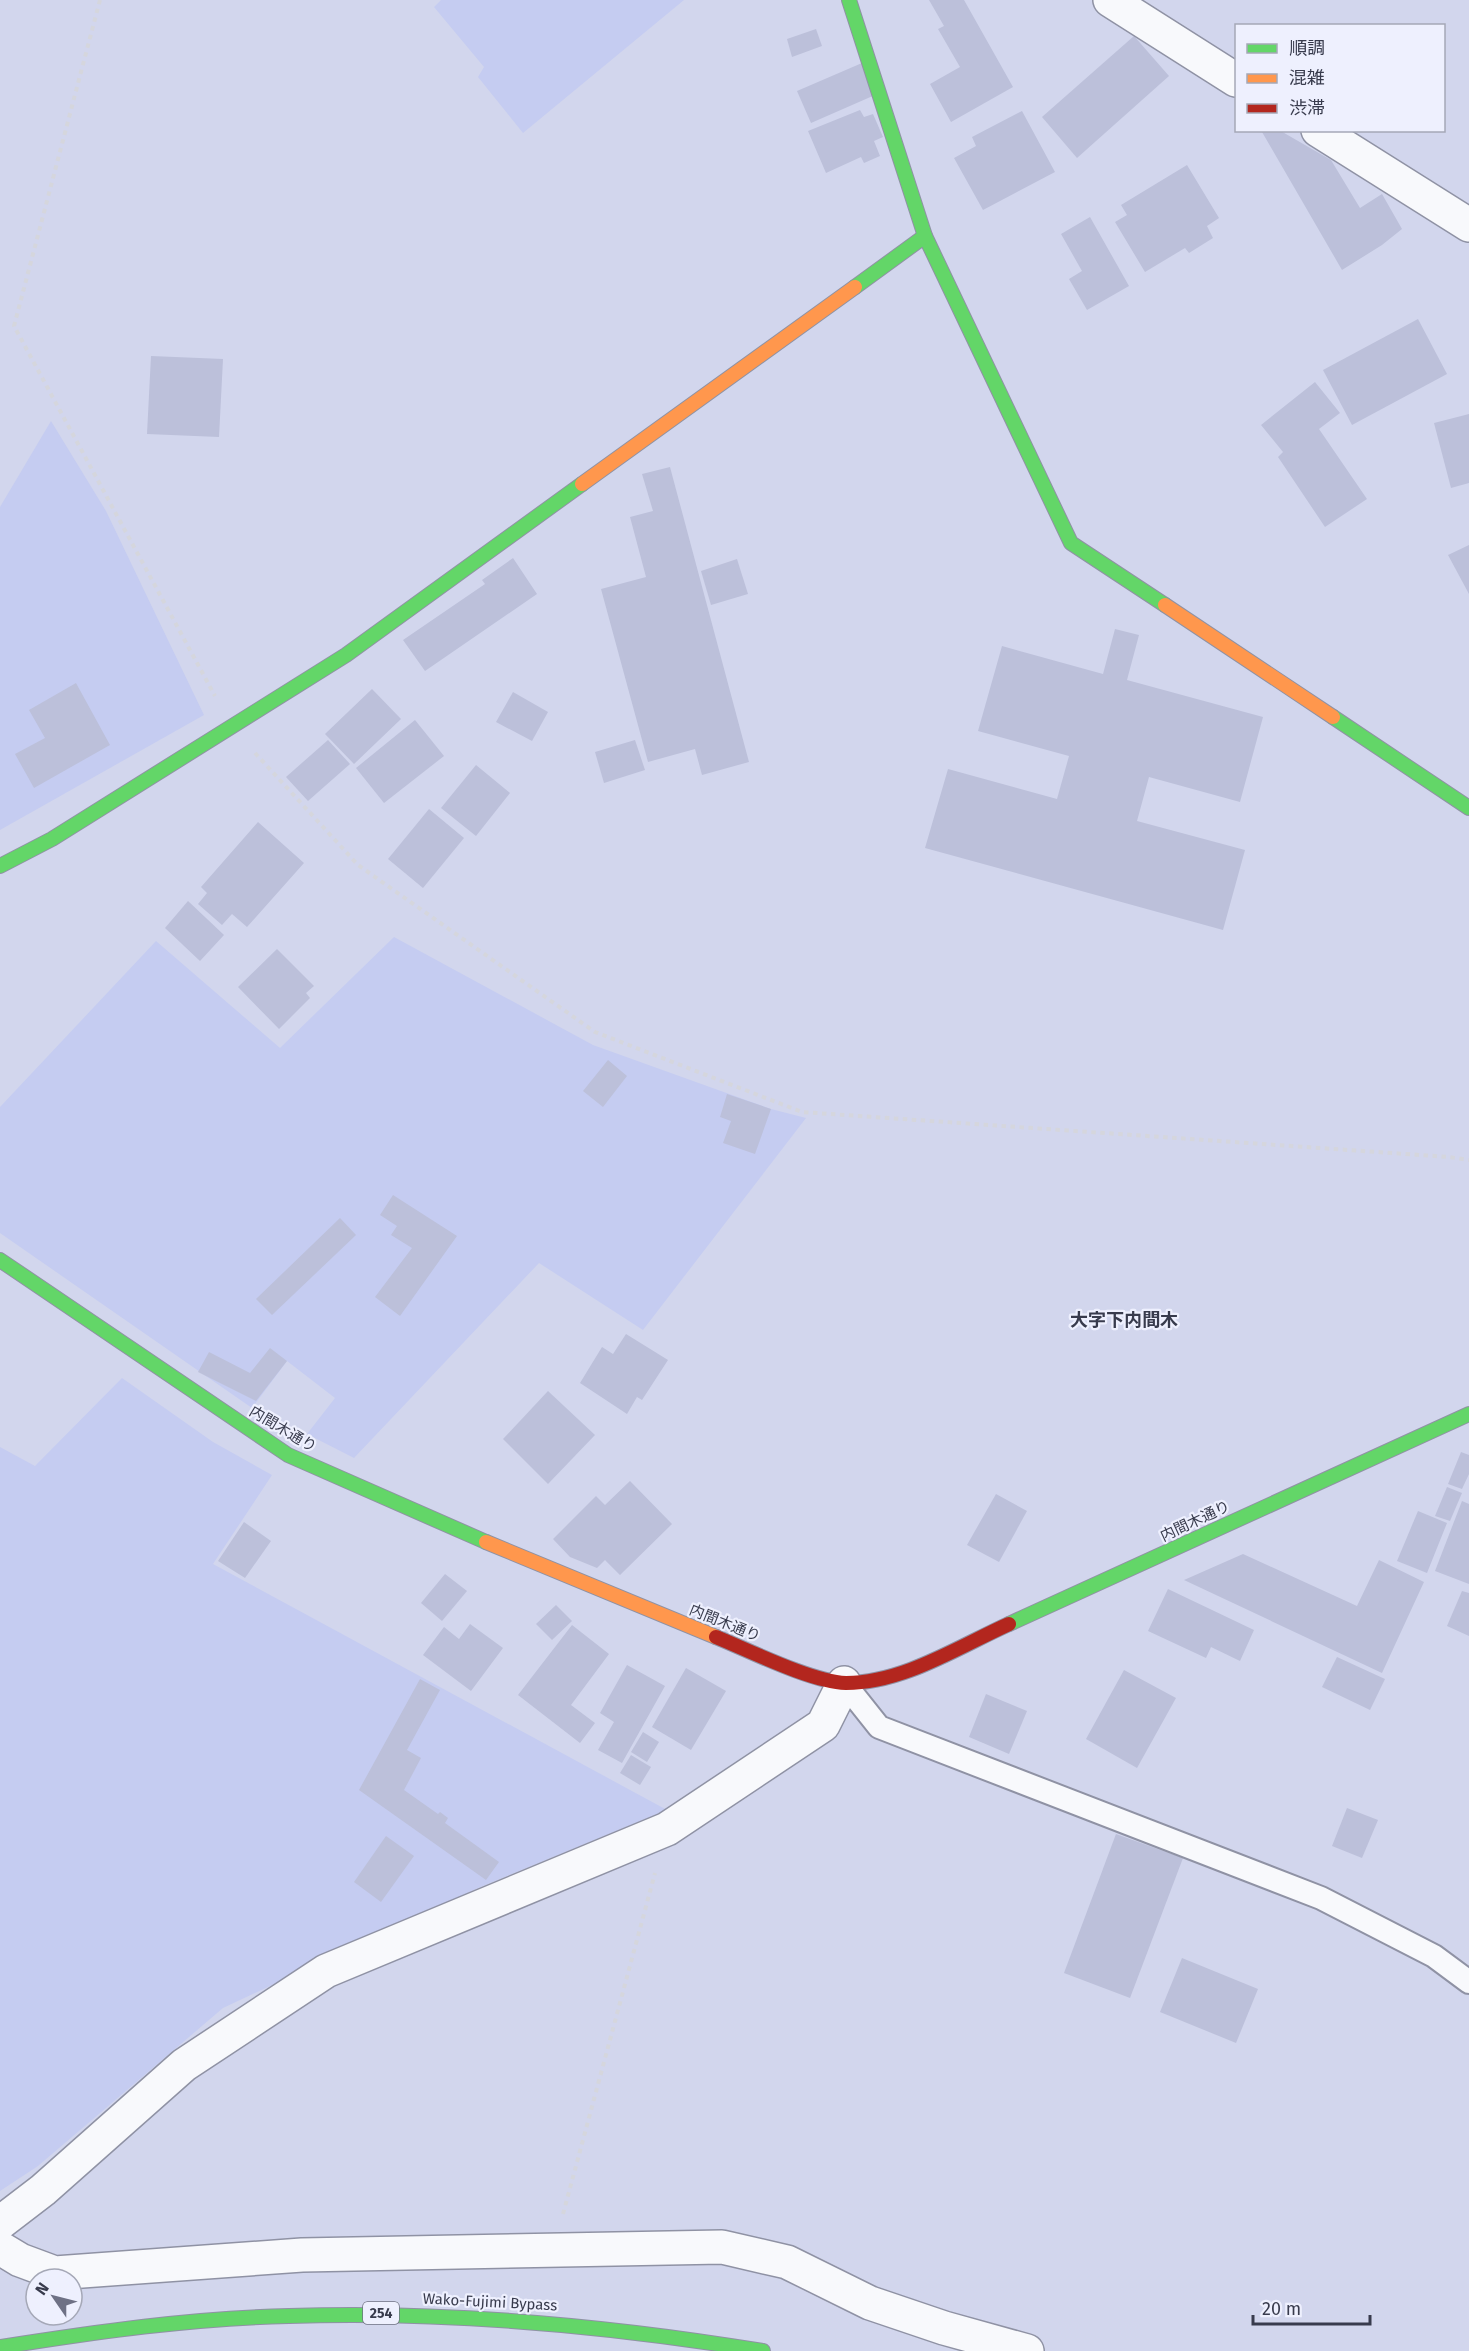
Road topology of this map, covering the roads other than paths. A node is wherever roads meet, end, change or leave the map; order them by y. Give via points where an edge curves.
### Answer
1 (849, 0) edge
2 (1110, 0) edge
3 (1235, 79) edge
4 (1321, 132) edge
5 (1469, 225) edge
6 (925, 236) junction
7 (1469, 808) edge
8 (0, 866) edge
9 (0, 1260) edge
10 (1469, 1414) edge
11 (844, 1683) junction
12 (1469, 1982) edge
13 (0, 2223) edge
14 (0, 2248) edge
15 (0, 2347) edge
16 (763, 2351) edge
17 (1027, 2351) edge

1 - 6 main road
2 - 3 street
4 - 5 street
6 - 7 main road via 1071,543
6 - 8 main road via 356,648 52,839
9 - 11 main road, 内間木通り via 288,1455 421,1515 787,1667
10 - 11 main road, 内間木通り via 891,1678
11 - 12 lane via 879,1728 1321,1898 1434,1956
11 - 13 street via 823,1725 667,1829 326,1971 184,2065
14 - 17 street via 55,2273 302,2255 722,2247 787,2262 870,2303
15 - 16 main road, Wako-Fujimi Bypass / 254 via 194,2319 368,2313 542,2321 658,2333

